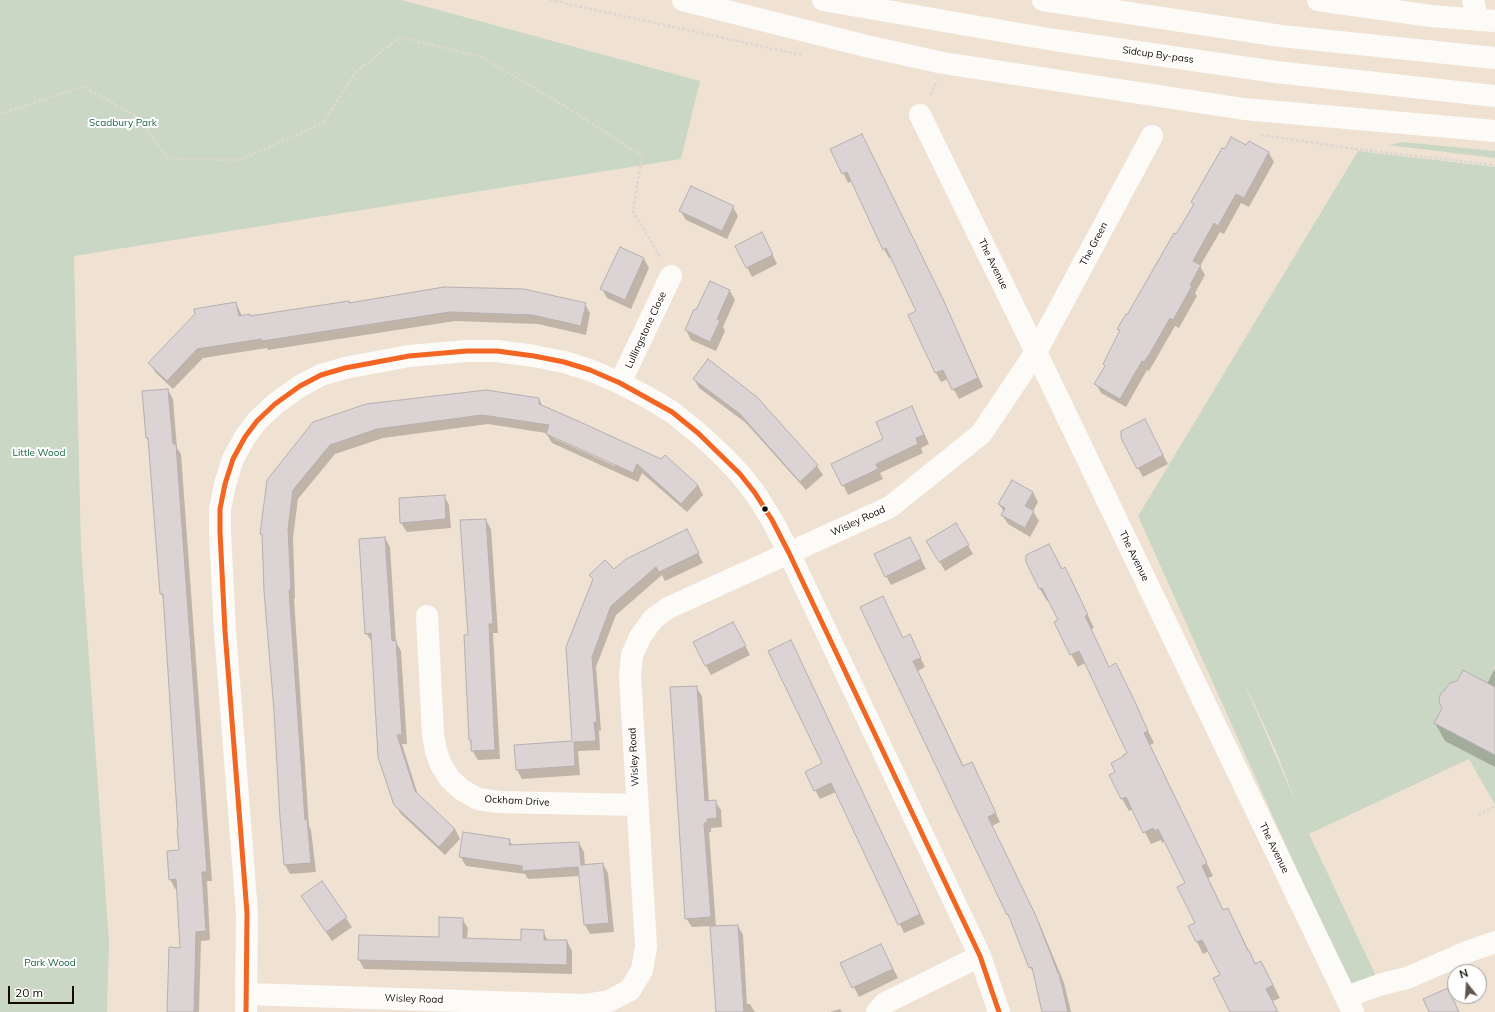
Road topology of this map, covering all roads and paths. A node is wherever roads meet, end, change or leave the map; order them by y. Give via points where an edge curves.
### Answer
1 (683, 0) edge
2 (823, 0) edge
3 (1043, 0) edge
4 (1318, 0) edge
5 (1482, 13) edge
6 (1495, 58) edge
7 (943, 63) junction
8 (1495, 96) edge
9 (0, 114) edge
10 (920, 116) joint
11 (1495, 131) edge
12 (1152, 136) dead end
13 (671, 276) joint
14 (1036, 352) junction
15 (620, 383) junction
16 (789, 553) junction
17 (428, 616) dead end
18 (637, 805) junction
19 (1495, 806) edge
20 (1478, 815) dead end
21 (1495, 942) edge
22 (980, 956) junction
23 (246, 1003) edge
24 (1349, 1004) edge
25 (877, 1012) edge
26 (1000, 1012) edge

1 - 7 main road
2 - 8 main road, Sidcup By-pass via 1054,40 1276,72
3 - 6 main road via 1281,36
4 - 5 main road via 1431,16
7 - 10 path
7 - 11 main road via 1244,109
9 - 13 path via 83,86 139,118 168,160 240,160 323,124 355,73 400,36 482,56 642,156 633,212
10 - 14 main road, The Avenue
12 - 14 main road, The Green
13 - 15 main road, Lullingstone Close
14 - 16 main road, Wisley Road via 981,434 890,506
14 - 24 main road, The Avenue
15 - 16 main road via 672,412 721,454 755,493
15 - 23 main road via 571,364 497,351 409,356 321,375 275,404 245,437 233,459 225,484 220,509 220,532 225,631 247,913
16 - 18 main road, Wisley Road via 668,608 652,619 640,637 632,655 630,674
16 - 22 main road
17 - 18 main road, Ockham Drive via 436,751 441,765 462,790 478,799 498,802
18 - 23 main road, Wisley Road via 646,947 642,970 630,990 609,1001 584,1005
19 - 20 path
21 - 24 main road, The Avenue via 1407,978 1382,984
22 - 25 main road via 885,1003
22 - 26 main road

